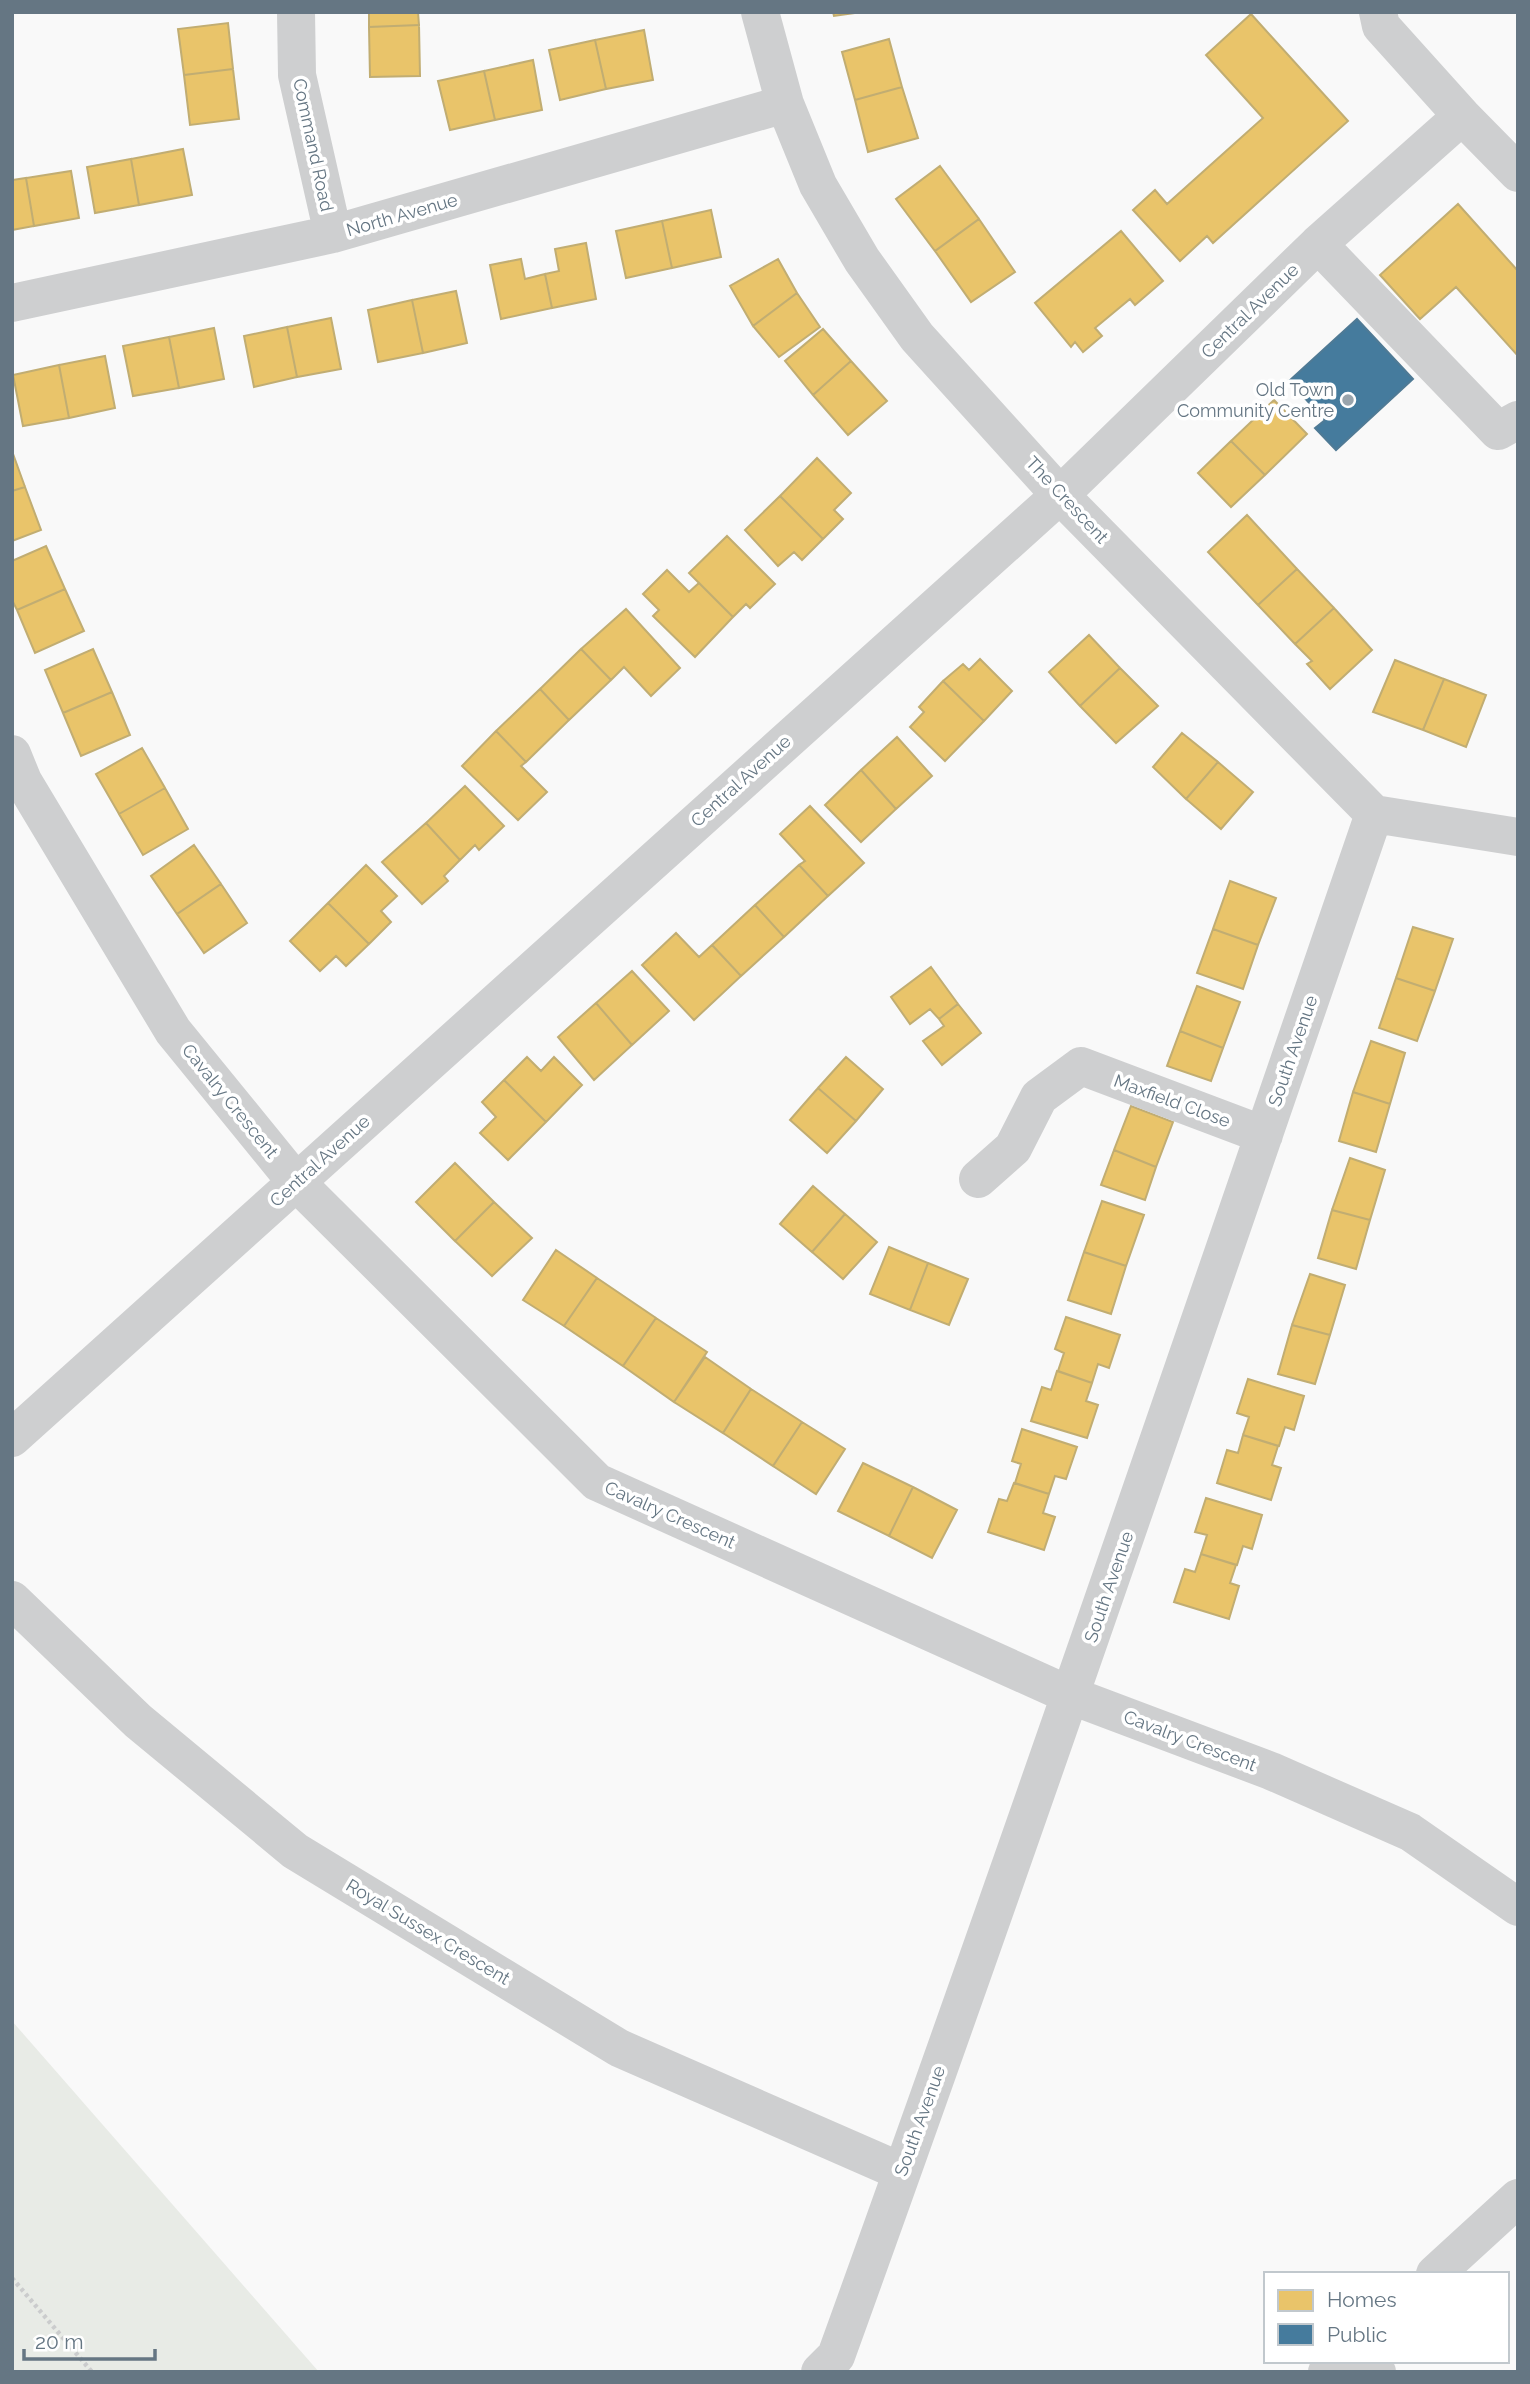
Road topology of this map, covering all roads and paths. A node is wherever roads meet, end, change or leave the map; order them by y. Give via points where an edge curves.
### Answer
1 (296, 12) edge
2 (760, 12) edge
3 (1378, 12) edge
4 (785, 104) junction
5 (1462, 116) junction
6 (1518, 173) edge
7 (333, 234) junction
8 (1318, 244) junction
9 (12, 303) edge
10 (1518, 420) edge
11 (1060, 495) junction
12 (12, 754) edge
13 (1374, 814) junction
14 (1518, 837) edge
15 (1264, 1135) junction
16 (978, 1179) dead end
17 (296, 1182) junction
18 (12, 1438) edge
19 (16, 1611) edge
20 (1072, 1696) junction
21 (1518, 1907) edge
22 (902, 2172) junction
23 (1518, 2198) edge
24 (1437, 2272) edge
25 (12, 2278) edge
26 (833, 2367) edge
27 (92, 2372) edge

1 - 7 street, Command Road via 297,75
2 - 4 street, The Crescent
3 - 5 street via 1381,26
4 - 7 street, North Avenue
4 - 11 street, The Crescent via 818,185 862,260 917,337
5 - 6 street
5 - 8 street, Central Avenue
7 - 9 street, North Avenue
8 - 10 street via 1498,431
8 - 11 street, Central Avenue
11 - 13 street, The Crescent
11 - 17 street, Central Avenue
12 - 17 street, Cavalry Crescent via 23,781 173,1031
13 - 14 street
13 - 15 street, South Avenue
15 - 16 street, Maxfield Close via 1079,1054 1040,1097 1013,1148
15 - 20 street, South Avenue
17 - 18 street, Central Avenue
17 - 20 street, Cavalry Crescent via 597,1482
19 - 22 street, Royal Sussex Crescent via 138,1721 295,1851 618,2048
20 - 21 street, Cavalry Crescent via 1271,1772 1410,1832
20 - 22 street, South Avenue
22 - 26 street, South Avenue
23 - 24 street
25 - 27 path

